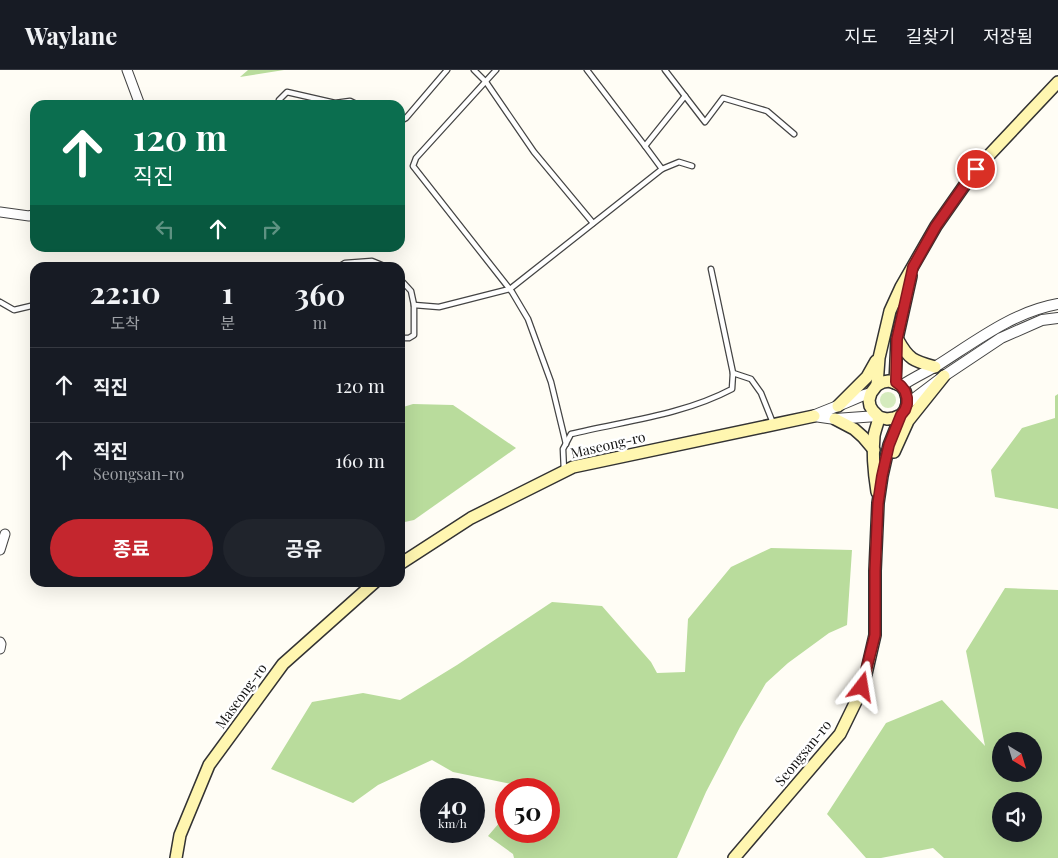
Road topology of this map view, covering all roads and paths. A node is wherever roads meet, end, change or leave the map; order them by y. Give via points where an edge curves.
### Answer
1 (127, 70) edge
2 (447, 70) edge
3 (474, 70) edge
4 (496, 70) edge
5 (586, 70) edge
6 (665, 70) edge
7 (486, 82) junction
8 (1058, 82) edge
9 (685, 96) junction
10 (138, 100) edge
11 (279, 100) edge
12 (323, 100) edge
13 (405, 118) edge
14 (794, 134) dead end
15 (645, 146) junction
16 (692, 166) dead end
17 (662, 169) junction
18 (0, 212) edge
19 (30, 216) edge
20 (593, 223) junction
21 (358, 262) edge
22 (374, 262) edge
23 (913, 267) junction
24 (711, 269) dead end
25 (405, 284) edge
26 (510, 289) junction
27 (0, 302) edge
28 (1058, 304) edge
29 (414, 305) junction
30 (30, 306) edge
31 (1058, 318) edge
32 (405, 338) edge
33 (897, 339) junction
34 (878, 358) junction
35 (935, 367) junction
36 (733, 373) junction
37 (944, 376) junction
38 (898, 384) junction
39 (874, 389) junction
40 (838, 406) junction
41 (904, 410) junction
42 (814, 416) junction
43 (878, 416) junction
44 (834, 419) junction
45 (774, 424) junction
46 (566, 444) junction
47 (874, 450) junction
48 (564, 472) junction
49 (882, 476) junction
50 (878, 503) junction
51 (5, 534) dead end
52 (0, 550) edge
53 (405, 561) edge
54 (370, 587) edge
55 (0, 642) edge
56 (0, 649) edge
57 (176, 858) edge
58 (734, 858) edge

1 - 10 street
2 - 13 lane
3 - 7 lane
4 - 7 lane
5 - 15 lane
6 - 9 lane
7 - 20 lane via 534,152
7 - 26 lane via 416,158 413,166
8 - 23 main road via 976,169 936,226
9 - 14 lane via 705,122 723,98 767,110
9 - 15 lane
11 - 12 lane via 287,92
15 - 17 lane
16 - 17 lane via 679,162
17 - 20 lane
18 - 19 street
20 - 26 lane
21 - 22 lane
23 - 33 main road
23 - 34 main road via 890,311
24 - 36 lane
25 - 29 lane via 411,291
26 - 29 lane via 439,307
26 - 46 lane via 528,319 551,382
27 - 30 lane via 14,310
28 - 35 street via 1042,307 994,328
29 - 32 lane via 414,335
31 - 37 street via 1042,320 1001,338
33 - 35 main road via 911,358
33 - 38 main road
34 - 39 main road
34 - 40 main road via 867,377
35 - 38 street
36 - 45 lane via 750,379 761,393
36 - 46 lane via 732,389 719,396 685,409 571,434
37 - 41 street
37 - 49 main road via 908,421
38 - 39 main road via 883,382
38 - 41 main road via 907,398
39 - 40 street
39 - 43 main road via 869,400
40 - 42 street
41 - 43 main road via 894,418
41 - 49 main road via 889,445
42 - 44 street
42 - 45 main road, Maseong-ro
43 - 44 street
43 - 47 main road
44 - 47 main road via 854,429
45 - 48 main road, Maseong-ro via 573,467
46 - 48 lane via 563,450
47 - 50 main road
48 - 53 main road, Maseong-ro via 471,518
49 - 50 main road
50 - 58 main road, Seongsan-ro via 875,635 862,687 840,734
51 - 52 street
54 - 57 main road, Maseong-ro via 283,664 210,765 180,835
55 - 56 street

